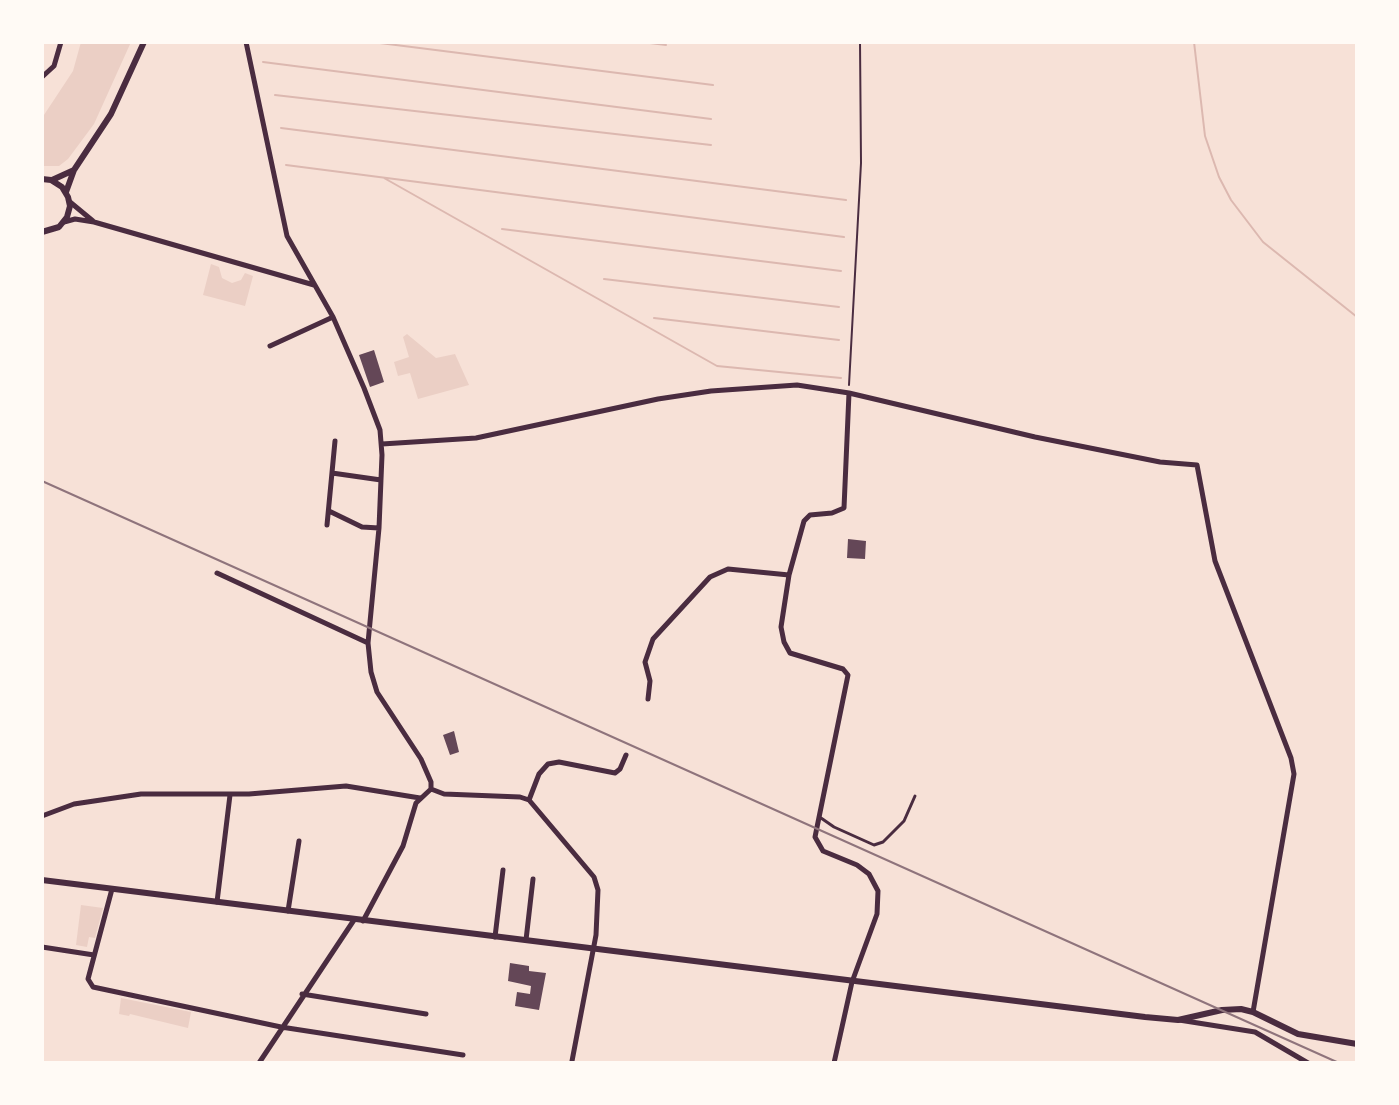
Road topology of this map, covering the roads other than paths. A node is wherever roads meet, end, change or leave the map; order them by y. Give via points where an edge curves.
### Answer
1 (61, 42) edge
2 (144, 42) edge
3 (246, 42) edge
4 (42, 77) edge
5 (74, 170) junction
6 (42, 179) edge
7 (51, 180) junction
8 (66, 192) junction
9 (69, 201) junction
10 (64, 222) junction
11 (94, 222) junction
12 (42, 232) edge
13 (315, 285) junction
14 (333, 317) junction
15 (270, 346) dead end
16 (849, 393) junction
17 (335, 441) dead end
18 (382, 444) junction
19 (332, 473) junction
20 (381, 480) junction
21 (329, 511) junction
22 (327, 525) dead end
23 (379, 528) junction
24 (217, 573) dead end
25 (789, 575) junction
26 (368, 643) junction
27 (648, 699) dead end
28 (626, 755) dead end
29 (431, 789) junction
30 (230, 795) junction
31 (915, 796) dead end
32 (421, 798) junction
33 (529, 800) junction
34 (818, 815) junction
35 (42, 816) edge
36 (299, 841) dead end
37 (503, 870) dead end
38 (533, 879) dead end
39 (42, 880) edge
40 (112, 889) junction
41 (217, 902) junction
42 (288, 911) junction
43 (354, 920) junction
44 (363, 921) junction
45 (495, 937) junction
46 (526, 941) junction
47 (42, 947) edge
48 (592, 950) junction
49 (94, 955) junction
50 (852, 982) junction
51 (302, 994) junction
52 (1253, 1012) junction
53 (426, 1014) dead end
54 (1178, 1020) junction
55 (281, 1027) junction
56 (1357, 1044) edge
57 (463, 1055) dead end
58 (572, 1061) edge
59 (259, 1063) edge
60 (834, 1063) edge
61 (1308, 1063) edge

1 - 4 street via 54,66
2 - 5 street via 111,114
3 - 13 street via 287,236
5 - 7 street
5 - 8 street
6 - 7 street
7 - 8 street
8 - 9 street
9 - 10 street
9 - 11 street
10 - 11 street
10 - 12 street
11 - 13 street
13 - 14 street
14 - 15 street
14 - 18 street
16 - 18 street via 797,385 711,391 476,438
16 - 25 street via 844,508 807,517
16 - 52 street via 1050,440 1197,465 1215,561 1294,774
17 - 19 street
18 - 20 street
19 - 20 street
19 - 21 street
20 - 23 street
21 - 22 street
21 - 23 street via 362,527
23 - 26 street
24 - 26 street
25 - 27 street via 728,569 710,577 653,639 645,662
25 - 34 street via 781,627 786,648 848,675
26 - 29 street via 377,692 421,759
28 - 33 street via 615,773 548,764
29 - 32 street
29 - 33 street
30 - 32 street via 346,786
30 - 35 street via 141,794 74,804
30 - 41 street
31 - 34 lane via 904,821 874,845
32 - 44 street via 403,846
33 - 48 street via 594,877 598,890
34 - 50 street via 819,848 857,865 872,877 878,891 877,914
36 - 42 street
37 - 45 street
38 - 46 street
39 - 40 street
40 - 41 street
40 - 49 street
41 - 42 street
42 - 43 street
43 - 44 street
43 - 51 street
44 - 45 street
45 - 46 street
46 - 48 street
47 - 49 street
48 - 50 street
48 - 58 street
49 - 55 street via 88,979 93,987
50 - 54 street
50 - 60 street
51 - 53 street
51 - 55 street
52 - 54 street via 1231,1009
52 - 56 street via 1298,1034
54 - 61 street via 1255,1032
55 - 57 street
55 - 59 street

